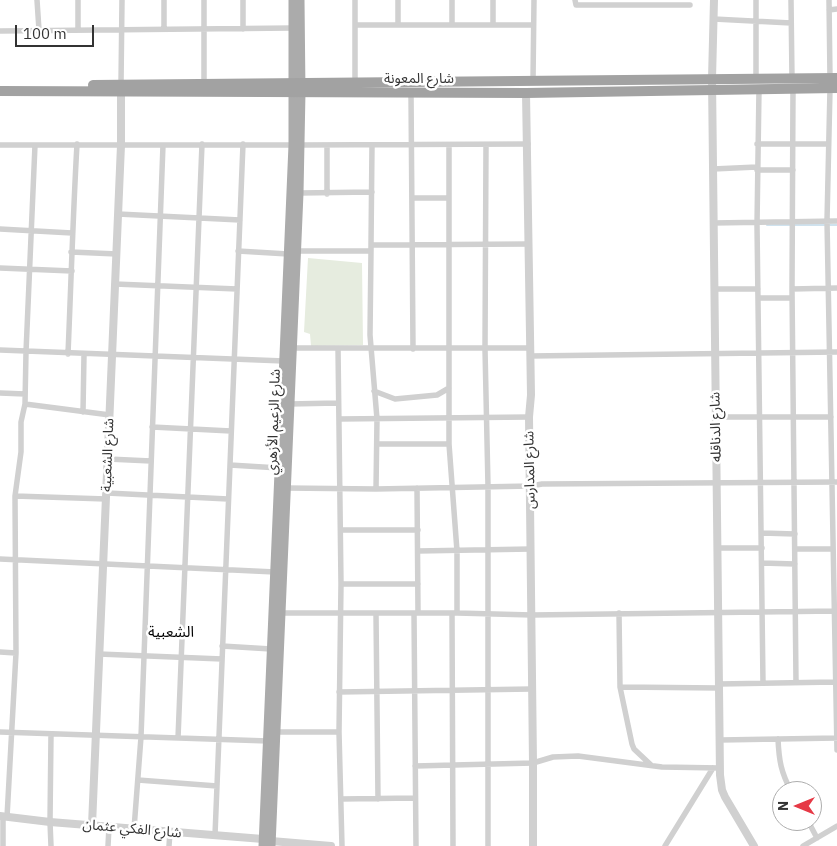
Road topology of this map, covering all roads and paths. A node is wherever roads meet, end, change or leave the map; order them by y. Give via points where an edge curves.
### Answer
1 (37, 0) edge
2 (78, 0) edge
3 (122, 0) edge
4 (164, 0) edge
5 (204, 0) edge
6 (244, 0) edge
7 (293, 0) edge
8 (300, 0) edge
9 (355, 0) edge
10 (398, 0) edge
11 (452, 0) edge
12 (493, 0) edge
13 (534, 0) edge
14 (575, 0) edge
15 (714, 0) edge
16 (756, 0) edge
17 (791, 0) edge
18 (829, 0) edge
19 (661, 3) edge
20 (690, 5) dead end
21 (830, 10) junction
22 (837, 10) edge
23 (714, 19) junction
24 (755, 22) junction
25 (791, 23) junction
26 (452, 24) junction
27 (493, 24) junction
28 (355, 25) junction
29 (398, 25) junction
30 (534, 25) junction
31 (293, 28) junction
32 (78, 29) junction
33 (243, 29) junction
34 (39, 30) junction
35 (164, 30) junction
36 (204, 30) junction
37 (0, 31) edge
38 (122, 31) junction
39 (756, 79) junction
40 (533, 81) junction
41 (355, 82) junction
42 (834, 83) edge
43 (0, 84) edge
44 (204, 84) junction
45 (712, 84) junction
46 (793, 84) junction
47 (121, 88) junction
48 (297, 88) junction
49 (759, 89) junction
50 (0, 91) edge
51 (411, 92) junction
52 (526, 93) junction
53 (77, 144) junction
54 (202, 144) junction
55 (243, 144) junction
56 (412, 144) junction
57 (528, 144) junction
58 (757, 144) junction
59 (828, 144) junction
60 (0, 145) edge
61 (35, 145) junction
62 (121, 145) junction
63 (163, 145) junction
64 (296, 145) junction
65 (372, 145) junction
66 (449, 145) junction
67 (486, 145) junction
68 (793, 145) junction
69 (327, 146) junction
70 (828, 157) junction
71 (837, 157) edge
72 (713, 169) junction
73 (757, 170) junction
74 (792, 170) junction
75 (372, 192) junction
76 (299, 193) junction
77 (326, 194) junction
78 (412, 198) junction
79 (448, 198) junction
80 (118, 214) junction
81 (160, 216) junction
82 (199, 218) junction
83 (240, 220) junction
84 (828, 221) junction
85 (837, 221) edge
86 (793, 222) junction
87 (714, 223) junction
88 (757, 223) junction
89 (0, 229) edge
90 (33, 230) junction
91 (72, 232) junction
92 (486, 244) junction
93 (528, 244) junction
94 (412, 245) junction
95 (448, 245) junction
96 (371, 248) junction
97 (238, 251) junction
98 (71, 252) junction
99 (292, 252) junction
100 (117, 254) junction
101 (0, 268) edge
102 (30, 269) junction
103 (72, 271) junction
104 (115, 284) junction
105 (158, 286) junction
106 (196, 287) junction
107 (828, 288) junction
108 (837, 288) edge
109 (237, 289) junction
110 (714, 289) junction
111 (758, 289) junction
112 (792, 289) junction
113 (758, 298) junction
114 (792, 298) junction
115 (291, 348) junction
116 (338, 348) junction
117 (372, 348) junction
118 (413, 349) junction
119 (448, 349) junction
120 (0, 350) edge
121 (485, 350) junction
122 (26, 352) junction
123 (530, 352) junction
124 (759, 352) junction
125 (793, 352) junction
126 (830, 352) junction
127 (837, 352) edge
128 (715, 353) junction
129 (68, 354) junction
130 (84, 354) junction
131 (112, 355) junction
132 (155, 357) junction
133 (194, 358) junction
134 (234, 360) junction
135 (284, 361) junction
136 (449, 388) junction
137 (374, 391) junction
138 (0, 393) edge
139 (25, 394) junction
140 (338, 403) junction
141 (25, 404) junction
142 (289, 404) junction
143 (83, 412) junction
144 (110, 415) junction
145 (529, 417) junction
146 (716, 417) junction
147 (831, 417) junction
148 (449, 418) junction
149 (486, 418) junction
150 (760, 418) junction
151 (793, 418) junction
152 (339, 419) junction
153 (377, 419) junction
154 (152, 427) junction
155 (191, 429) junction
156 (231, 431) junction
157 (834, 440) edge
158 (377, 444) junction
159 (449, 444) junction
160 (108, 459) junction
161 (151, 461) junction
162 (230, 465) junction
163 (279, 468) junction
164 (716, 482) junction
165 (761, 482) junction
166 (794, 482) junction
167 (834, 482) edge
168 (488, 486) junction
169 (531, 486) junction
170 (286, 488) junction
171 (340, 488) junction
172 (417, 488) junction
173 (452, 488) junction
174 (376, 489) junction
175 (150, 495) junction
176 (15, 496) junction
177 (107, 496) junction
178 (188, 497) junction
179 (228, 499) junction
180 (341, 530) junction
181 (418, 530) junction
182 (762, 534) junction
183 (795, 534) junction
184 (717, 548) junction
185 (762, 548) junction
186 (531, 549) junction
187 (795, 549) junction
188 (833, 549) junction
189 (488, 550) junction
190 (418, 551) junction
191 (456, 551) junction
192 (0, 559) edge
193 (17, 560) junction
194 (104, 563) junction
195 (762, 563) junction
196 (795, 564) junction
197 (147, 565) junction
198 (185, 567) junction
199 (226, 569) junction
200 (275, 572) junction
201 (342, 584) junction
202 (418, 584) junction
203 (835, 611) edge
204 (762, 612) junction
205 (796, 612) junction
206 (280, 613) junction
207 (416, 613) junction
208 (454, 613) junction
209 (619, 613) junction
210 (718, 613) junction
211 (341, 614) junction
212 (376, 614) junction
213 (488, 614) junction
214 (532, 615) junction
215 (222, 646) junction
216 (271, 650) junction
217 (0, 652) edge
218 (16, 653) junction
219 (100, 654) junction
220 (144, 656) junction
221 (182, 657) junction
222 (222, 659) junction
223 (796, 682) junction
224 (835, 682) junction
225 (763, 683) junction
226 (719, 686) junction
227 (620, 687) junction
228 (532, 689) junction
229 (414, 690) junction
230 (453, 690) junction
231 (488, 690) junction
232 (377, 691) junction
233 (340, 692) junction
234 (0, 732) edge
235 (13, 732) junction
236 (276, 732) junction
237 (339, 732) junction
238 (52, 734) junction
239 (96, 735) junction
240 (141, 737) junction
241 (178, 738) junction
242 (836, 738) edge
243 (219, 739) junction
244 (778, 739) junction
245 (720, 740) junction
246 (268, 741) junction
247 (837, 750) edge
248 (488, 763) junction
249 (533, 763) junction
250 (453, 764) junction
251 (651, 765) junction
252 (415, 766) junction
253 (716, 768) junction
254 (138, 780) junction
255 (786, 781) edge
256 (217, 786) junction
257 (415, 798) junction
258 (341, 799) junction
259 (378, 799) junction
260 (3, 816) edge
261 (50, 822) junction
262 (92, 825) junction
263 (837, 826) edge
264 (109, 827) junction
265 (134, 829) junction
266 (813, 831) edge
267 (170, 832) junction
268 (215, 836) junction
269 (817, 838) junction
270 (267, 843) edge
271 (3, 846) edge
272 (51, 846) edge
273 (108, 846) edge
274 (169, 846) edge
275 (331, 846) edge
276 (342, 846) edge
277 (416, 846) edge
278 (453, 846) edge
279 (488, 846) edge
280 (533, 846) edge
281 (666, 846) edge
282 (754, 846) edge
283 (803, 846) edge

1 - 34 street
2 - 32 street
3 - 38 street
4 - 35 street
5 - 36 street
6 - 33 street
7 - 31 main road, شارع الزعيم الأزهري
8 - 48 main road, شارع الزعيم الأزهري
9 - 28 street
10 - 29 street
11 - 26 street
12 - 27 street
13 - 30 street
14 - 19 street via 578,5
15 - 23 street, شارع الدناقله
16 - 24 street
17 - 25 street
18 - 21 street
19 - 20 street
21 - 22 street
21 - 42 street
23 - 24 street
23 - 45 street, شارع الدناقله
24 - 25 street
24 - 39 street
25 - 46 street
26 - 27 street
26 - 29 street
27 - 30 street
28 - 29 street
28 - 41 street
30 - 40 street
31 - 33 street
31 - 48 main road, شارع الزعيم الأزهري
32 - 34 street
32 - 38 street
33 - 36 street
34 - 37 street
35 - 36 street
35 - 38 street
36 - 44 street
38 - 47 street
39 - 45 highway, شارع المعونة
39 - 46 highway, شارع المعونة
40 - 41 highway, شارع المعونة
40 - 45 highway, شارع المعونة
41 - 48 highway, شارع المعونة
42 - 46 highway, شارع المعونة
42 - 59 street
43 - 47 highway, شارع المعونة
44 - 47 highway, شارع المعونة
44 - 48 highway, شارع المعونة
45 - 49 highway, شارع المعونة
45 - 52 highway, شارع المعونة
45 - 72 street, شارع الدناقله
46 - 49 highway, شارع المعونة
46 - 68 street
47 - 48 highway, شارع المعونة
47 - 50 highway, شارع المعونة
47 - 62 street, شارع الشعبية
48 - 51 highway, شارع المعونة
48 - 64 main road, شارع الزعيم الأزهري
49 - 58 street
51 - 52 highway, شارع المعونة
51 - 56 street
52 - 57 street, شارع المدارس
53 - 61 street
53 - 62 street
53 - 91 street
54 - 55 street
54 - 63 street
54 - 82 street
55 - 64 street
55 - 83 street
56 - 65 street
56 - 66 street
56 - 78 street
57 - 67 street
57 - 93 street, شارع المدارس
58 - 68 street
58 - 73 street
59 - 68 street
59 - 70 street
60 - 61 street
61 - 90 street
62 - 63 street
62 - 80 street, شارع الشعبية
63 - 81 street
64 - 69 street
64 - 76 main road, شارع الزعيم الأزهري
64 - 99 main road, شارع الزعيم الأزهري
65 - 69 street
65 - 75 street
66 - 67 street
66 - 79 street
67 - 92 street
68 - 74 street
69 - 77 street
70 - 71 street
70 - 84 street
72 - 73 street via 756,167
72 - 87 street, شارع الدناقله
73 - 74 street
73 - 88 street
74 - 86 street
75 - 77 street
75 - 96 street
76 - 77 street
76 - 99 main road, شارع الزعيم الأزهري
78 - 79 street
78 - 94 street
79 - 95 street
80 - 81 street
80 - 100 street, شارع الشعبية
81 - 82 street
81 - 105 street
82 - 83 street
82 - 106 street
83 - 97 street
84 - 85 street
84 - 86 street
84 - 107 street
86 - 88 street
86 - 112 street
87 - 88 street
87 - 110 street, شارع الدناقله
88 - 111 street
89 - 90 street
90 - 91 street
90 - 102 street
91 - 98 street
92 - 93 street
92 - 95 street
92 - 121 street
93 - 123 street, شارع المدارس
94 - 95 street
94 - 96 street
94 - 118 street
95 - 119 street
96 - 99 street
96 - 117 street
97 - 99 street
97 - 109 street
98 - 100 street
98 - 103 street
99 - 115 main road, شارع الزعيم الأزهري
99 - 135 main road, شارع الزعيم الأزهري
100 - 104 street, شارع الشعبية
101 - 102 street
102 - 103 street
102 - 122 street
103 - 129 street
104 - 105 street
104 - 131 street, شارع الشعبية
105 - 106 street
105 - 132 street
106 - 109 street
106 - 133 street
107 - 108 street
107 - 112 street
107 - 126 street
109 - 134 street
110 - 111 street
110 - 128 street, شارع الدناقله
111 - 113 street
112 - 114 street
113 - 114 street
113 - 124 street
114 - 125 street
115 - 116 street
115 - 142 main road, شارع الزعيم الأزهري
116 - 117 street
116 - 140 street
117 - 118 street
117 - 137 street
118 - 119 street
119 - 121 street
119 - 136 street
120 - 122 street
121 - 123 street
121 - 149 street
122 - 129 street
122 - 139 street
123 - 128 street
123 - 145 street, شارع المدارس
124 - 125 street
124 - 128 street
124 - 150 street
125 - 126 street
125 - 151 street
126 - 127 street
126 - 147 street
128 - 146 street, شارع الدناقله
129 - 130 street
130 - 131 street
130 - 143 street
131 - 132 street
131 - 144 street, شارع الشعبية
132 - 133 street
132 - 154 street
133 - 134 street
133 - 155 street
134 - 135 street
134 - 156 street
135 - 163 main road, شارع الزعيم الأزهري
136 - 137 street via 437,395 396,399
136 - 148 street
137 - 153 street
138 - 139 street
139 - 141 street
140 - 142 street
140 - 152 street
141 - 143 street
141 - 176 street
142 - 170 main road, شارع الزعيم الأزهري
143 - 144 street
144 - 160 street, شارع الشعبية
145 - 149 street
145 - 169 street, شارع المدارس
146 - 150 street
146 - 164 street, شارع الدناقله
147 - 151 street
147 - 157 street
148 - 149 street
148 - 153 street
148 - 159 street
149 - 168 street
150 - 151 street
150 - 165 street
151 - 166 street
152 - 153 street
152 - 171 street
153 - 158 street
154 - 155 street
154 - 161 street
155 - 156 street
155 - 178 street
156 - 162 street
157 - 167 street
158 - 159 street
158 - 174 street
159 - 173 street
160 - 161 street
160 - 177 street, شارع الشعبية
161 - 175 street
162 - 163 street
162 - 179 street
163 - 200 main road, شارع الزعيم الأزهري
164 - 165 street
164 - 169 street
164 - 184 street, شارع الدناقله
165 - 166 street
165 - 182 street
166 - 167 street
166 - 183 street
167 - 188 street
168 - 169 street
168 - 173 street
168 - 189 street
169 - 186 street, شارع المدارس
170 - 171 street
170 - 206 main road, شارع الزعيم الأزهري
171 - 174 street
171 - 180 street
172 - 173 street
172 - 174 street
172 - 181 street
173 - 191 street
175 - 177 street
175 - 178 street
175 - 197 street
176 - 177 street
176 - 193 street
177 - 194 street, شارع الشعبية
178 - 179 street
178 - 198 street
179 - 199 street
180 - 181 street
180 - 201 street
181 - 190 street
182 - 183 street
182 - 185 street
183 - 187 street
184 - 185 street
184 - 210 street, شارع الدناقله
185 - 195 street
186 - 189 street
186 - 214 street, شارع المدارس
187 - 188 street
187 - 196 street
188 - 203 street
189 - 191 street
189 - 213 street
190 - 191 street
190 - 202 street
191 - 208 street
192 - 193 street
193 - 194 street
193 - 218 street
194 - 197 street
194 - 219 street, شارع الشعبية
195 - 196 street
195 - 204 street
196 - 205 street
197 - 198 street
197 - 220 street
198 - 199 street
198 - 221 street
199 - 200 street
199 - 215 street
200 - 216 main road, شارع الزعيم الأزهري
201 - 202 street
201 - 211 street
202 - 207 street
203 - 205 street
203 - 224 street
204 - 205 street
204 - 210 street
204 - 225 street
205 - 223 street
206 - 211 street
206 - 236 main road, شارع الزعيم الأزهري
207 - 208 street
207 - 212 street
207 - 229 street
208 - 213 street
208 - 230 street
209 - 210 street
209 - 214 street
209 - 227 street
210 - 226 street, شارع الدناقله
211 - 212 street
211 - 233 street
212 - 232 street
213 - 214 street
213 - 231 street
214 - 228 street, شارع المدارس
215 - 216 street
215 - 222 street
216 - 246 main road, شارع الزعيم الأزهري
217 - 218 street
218 - 235 street
219 - 220 street
219 - 239 street, شارع الشعبية
220 - 221 street
220 - 240 street
221 - 222 street
221 - 241 street
222 - 243 street
223 - 224 street
223 - 225 street
224 - 242 street
225 - 226 street
226 - 227 street
226 - 245 street, شارع الدناقله
227 - 251 street via 632,744
228 - 231 street
228 - 249 street, شارع المدارس
229 - 230 street
229 - 232 street
229 - 252 street
230 - 231 street
230 - 250 street
231 - 248 street
232 - 233 street
232 - 259 street
233 - 237 street
234 - 235 street
235 - 238 street
235 - 260 street
236 - 237 street
236 - 270 main road, شارع الزعيم الأزهري
237 - 258 street
238 - 239 street
238 - 261 street
239 - 240 street
239 - 262 street, شارع الشعبية
240 - 241 street
240 - 254 street
241 - 243 street
242 - 244 street
242 - 247 street
243 - 246 street
243 - 256 street
244 - 245 street
244 - 255 street via 780,764
245 - 253 street, شارع الدناقله
246 - 270 main road, شارع الزعيم الأزهري
248 - 249 street
248 - 250 street
248 - 279 street
249 - 251 street via 553,757 578,756
249 - 280 street, شارع المدارس
250 - 252 street
250 - 278 street
251 - 253 street
252 - 257 street
253 - 281 street
253 - 282 street, شارع الدناقله via 725,797
254 - 256 street
254 - 265 street
256 - 268 street
257 - 259 street
257 - 277 street
258 - 259 street
258 - 276 street
260 - 261 street, شارع الفكي عثمان
260 - 271 street
261 - 262 street, شارع الفكي عثمان
261 - 272 street
262 - 264 street, شارع الفكي عثمان
263 - 269 street
264 - 265 street, شارع الفكي عثمان
264 - 273 street
265 - 267 street, شارع الفكي عثمان
266 - 269 street
267 - 268 street, شارع الفكي عثمان
267 - 274 street
268 - 270 street, شارع الفكي عثمان
269 - 283 street
270 - 275 street, شارع الفكي عثمان

